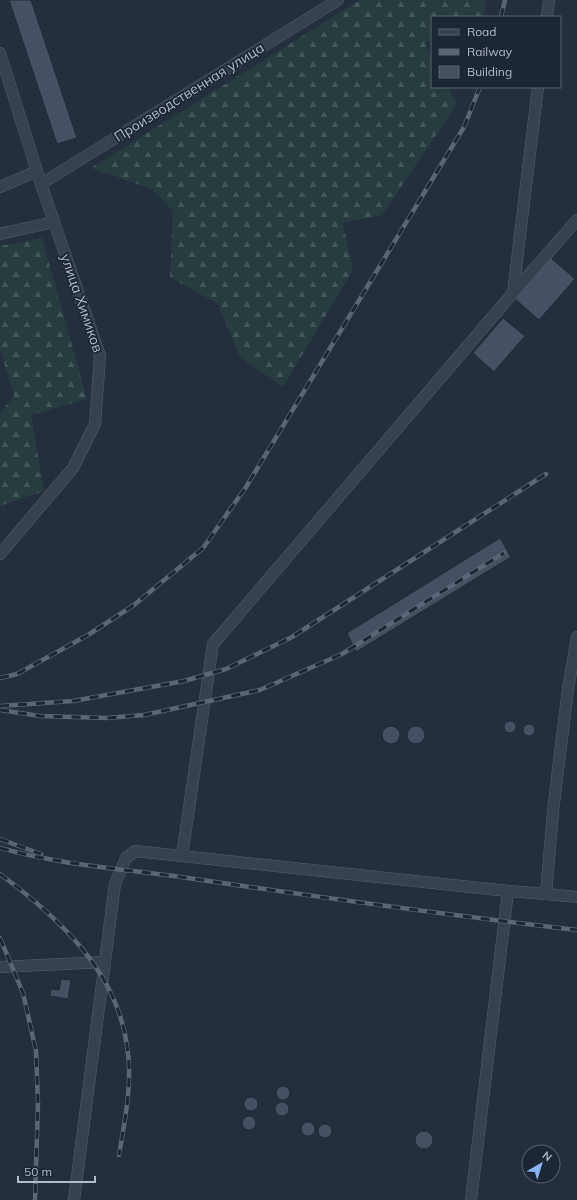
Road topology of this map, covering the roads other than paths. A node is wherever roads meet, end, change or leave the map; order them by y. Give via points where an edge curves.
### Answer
1 (338, 0) edge
2 (549, 0) edge
3 (547, 16) edge
4 (0, 53) edge
5 (538, 88) edge
6 (37, 171) junction
7 (41, 184) junction
8 (0, 187) edge
9 (577, 220) edge
10 (54, 222) junction
11 (0, 234) edge
12 (513, 293) junction
13 (0, 554) edge
14 (577, 637) edge
15 (182, 856) junction
16 (508, 891) junction
17 (546, 894) junction
18 (577, 897) edge
19 (105, 962) junction
20 (0, 967) edge
21 (74, 1200) edge
22 (470, 1200) edge

1 - 7 street, Производственная улица
2 - 3 street
4 - 6 street, улица Химиков
5 - 12 street
6 - 7 street, улица Химиков
6 - 8 street
7 - 10 street, улица Химиков
9 - 12 street
10 - 11 street
10 - 13 street, улица Химиков via 100,356 95,424 73,468
12 - 15 street via 213,644
14 - 17 street via 554,796
15 - 16 street
15 - 19 street via 135,851 126,858 115,884
16 - 17 street
16 - 22 street
17 - 18 street
19 - 20 street
19 - 21 street

